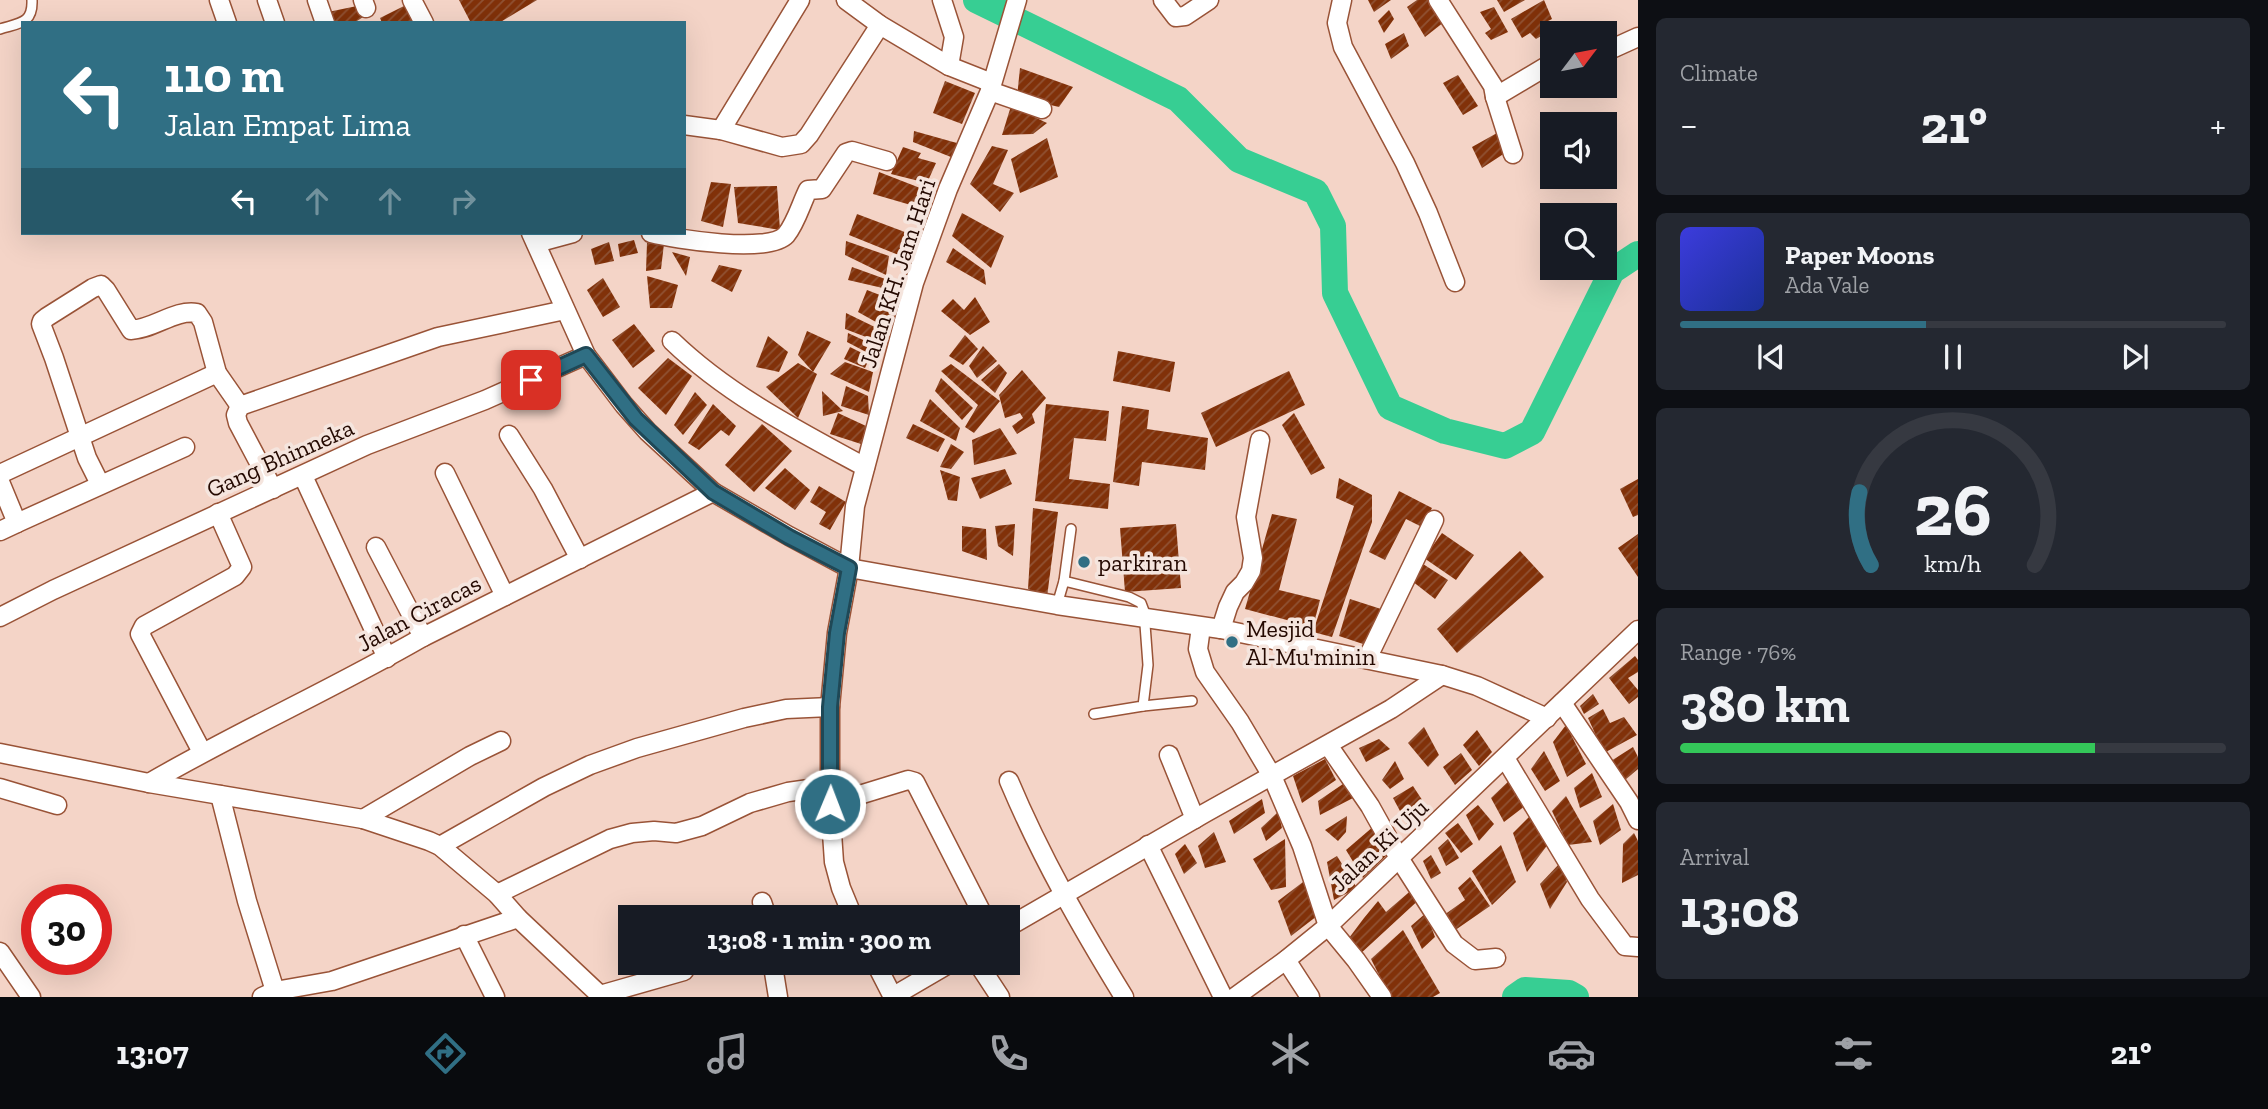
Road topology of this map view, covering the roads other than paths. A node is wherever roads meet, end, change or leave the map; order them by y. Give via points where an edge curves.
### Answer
1 (32, 0) edge
2 (219, 0) edge
3 (267, 0) edge
4 (317, 0) edge
5 (412, 0) edge
6 (800, 0) edge
7 (846, 0) edge
8 (942, 0) edge
9 (1017, 0) edge
10 (1163, 0) edge
11 (1209, 0) edge
12 (1342, 0) edge
13 (1438, 0) edge
14 (26, 21) edge
15 (226, 21) edge
16 (274, 21) edge
17 (324, 21) edge
18 (423, 21) edge
19 (21, 23) edge
20 (880, 25) junction
21 (0, 29) edge
22 (1638, 37) edge
23 (1617, 47) edge
24 (949, 66) junction
25 (1540, 70) edge
26 (991, 87) junction
27 (1495, 97) junction
28 (1042, 108) dead end
29 (686, 125) edge
30 (721, 130) junction
31 (1513, 154) dead end
32 (887, 161) dead end
33 (557, 235) edge
34 (659, 235) edge
35 (533, 238) edge
36 (1455, 282) dead end
37 (565, 310) junction
38 (671, 341) dead end
39 (586, 355) junction
40 (218, 373) junction
41 (240, 406) junction
42 (509, 435) dead end
43 (79, 436) junction
44 (1260, 440) dead end
45 (185, 447) dead end
46 (865, 467) junction
47 (445, 473) dead end
48 (0, 474) edge
49 (303, 476) junction
50 (0, 482) edge
51 (100, 484) junction
52 (273, 489) junction
53 (713, 492) junction
54 (218, 513) junction
55 (1434, 520) dead end
56 (17, 523) junction
57 (1071, 529) dead end
58 (0, 531) edge
59 (376, 547) dead end
60 (580, 559) junction
61 (849, 568) junction
62 (1064, 581) junction
63 (505, 596) junction
64 (1057, 605) junction
65 (0, 618) edge
66 (1144, 619) junction
67 (1200, 627) junction
68 (1221, 629) junction
69 (1638, 630) edge
70 (424, 638) junction
71 (387, 658) junction
72 (1367, 659) junction
73 (1442, 675) junction
74 (1192, 701) dead end
75 (1562, 703) junction
76 (1143, 706) junction
77 (830, 707) junction
78 (1094, 713) dead end
79 (1547, 718) junction
80 (501, 741) dead end
81 (1328, 745) junction
82 (202, 752) junction
83 (0, 753) edge
84 (1168, 755) dead end
85 (1505, 758) junction
86 (1272, 776) junction
87 (1009, 781) dead end
88 (149, 783) junction
89 (0, 788) edge
90 (219, 795) junction
91 (830, 795) junction
92 (57, 805) dead end
93 (363, 819) junction
94 (1195, 819) junction
95 (1638, 820) edge
96 (1148, 845) junction
97 (440, 846) junction
98 (1399, 858) junction
99 (497, 894) junction
100 (1063, 895) junction
101 (848, 905) edge
102 (978, 905) edge
103 (518, 918) junction
104 (1020, 920) edge
105 (1328, 926) junction
106 (464, 935) junction
107 (1638, 947) edge
108 (0, 952) edge
109 (1496, 958) dead end
110 (1286, 960) junction
111 (671, 975) edge
112 (774, 975) edge
113 (882, 975) edge
114 (930, 975) edge
115 (985, 975) edge
116 (268, 994) edge
117 (601, 996) edge
118 (31, 997) edge
119 (495, 997) edge
120 (778, 997) edge
121 (893, 997) edge
122 (1000, 997) edge
123 (1124, 997) edge
124 (1223, 997) edge
125 (1235, 997) edge
126 (1311, 997) edge
127 (1382, 997) edge

1 - 14 lane via 32,14
2 - 15 street
3 - 16 street
4 - 17 street
5 - 18 street
6 - 30 street
7 - 20 street
8 - 24 street via 954,37
9 - 26 street, Jalan KH. Jam Hari
10 - 11 street via 1176,17
12 - 36 street via 1337,23 1343,47 1405,163
13 - 27 street via 1488,75
19 - 21 lane
20 - 24 street
20 - 30 street via 801,144 782,147
22 - 23 street
24 - 26 street
25 - 27 street
26 - 28 street
26 - 46 street, Jalan KH. Jam Hari via 918,270
27 - 31 street
29 - 30 street
32 - 34 street via 846,153 822,188 808,190 786,234 774,242 751,245
33 - 35 street
35 - 37 street
37 - 39 street
37 - 41 street via 438,337
38 - 46 street via 724,385 799,433
39 - 49 street, Gang Bhinneka
39 - 53 street via 632,414
40 - 41 street
40 - 43 street
40 - 43 street via 197,313 187,311 131,330 106,289 101,285 93,288 41,324
41 - 52 street via 238,423
42 - 60 street
43 - 48 street
43 - 51 street
44 - 68 street via 1247,517 1251,571 1235,592
45 - 51 street
46 - 61 street, Jalan KH. Jam Hari via 855,506
47 - 63 street
49 - 52 street, Gang Bhinneka
49 - 71 street
50 - 56 street
51 - 56 street
52 - 54 street, Gang Bhinneka
53 - 60 street, Jalan Ciracas
53 - 61 street
54 - 65 street, Gang Bhinneka
54 - 82 street via 242,567 234,576 144,626 140,634
55 - 72 street
56 - 58 street
57 - 62 lane
59 - 70 street
60 - 63 street, Jalan Ciracas
61 - 64 street
61 - 77 street
62 - 64 lane
62 - 66 lane via 1135,599 1141,603
63 - 70 street, Jalan Ciracas
64 - 66 street
66 - 67 street
66 - 76 lane via 1148,665
67 - 68 street
67 - 86 street via 1198,649 1205,673
68 - 72 street
69 - 75 street, Jalan Ki Uju
70 - 71 street, Jalan Ciracas
71 - 82 street, Jalan Ciracas
72 - 73 street
73 - 79 street
73 - 81 street
74 - 76 lane
75 - 79 street, Jalan Ki Uju
75 - 95 street
76 - 78 lane
77 - 91 street
77 - 97 street via 786,709 637,748 544,787
79 - 85 street, Jalan Ki Uju
80 - 93 street
81 - 86 street
81 - 98 street
82 - 88 street, Jalan Ciracas
83 - 88 street
84 - 94 street
85 - 98 street, Jalan Ki Uju
85 - 107 street via 1590,899 1625,946
86 - 94 street
86 - 105 street via 1302,846
87 - 100 street
88 - 90 street
89 - 92 street
90 - 93 street
90 - 116 street
91 - 99 street via 788,792 750,803 702,826 622,836
91 - 101 street via 834,862
91 - 102 street via 915,782
93 - 97 street
94 - 96 street
96 - 100 street
96 - 124 street
97 - 99 street
98 - 105 street, Jalan Ki Uju
98 - 109 street via 1454,944 1475,960
99 - 103 street
100 - 104 street
100 - 123 street
103 - 106 street
103 - 117 street
105 - 110 street, Jalan Ki Uju
105 - 127 street
106 - 116 street via 332,981
106 - 119 street
108 - 118 street
110 - 125 street, Jalan Ki Uju
110 - 126 street
111 - 117 street
112 - 120 street
113 - 121 street
114 - 121 street
115 - 122 street

